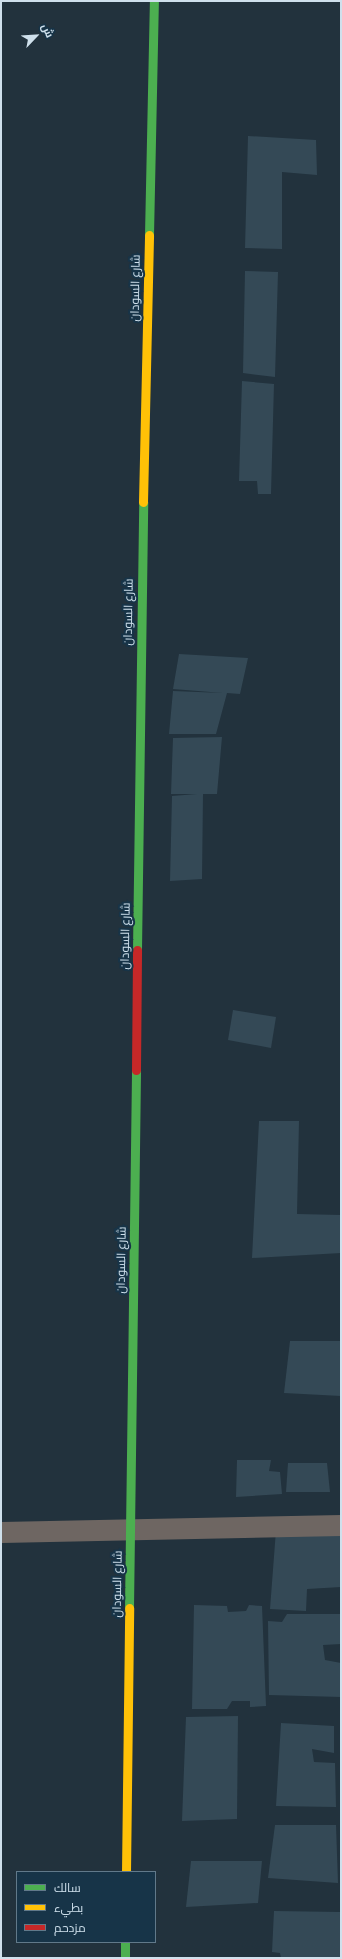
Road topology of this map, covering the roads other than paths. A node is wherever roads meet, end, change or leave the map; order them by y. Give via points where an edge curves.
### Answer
1 (154, 1) edge
2 (341, 1525) edge
3 (131, 1531) junction
4 (1, 1532) edge
5 (126, 1871) edge
6 (125, 1943) edge
7 (125, 1958) edge

1 - 3 main road, شارع السودان via 142,556
2 - 3 street
3 - 4 street
3 - 5 main road, شارع السودان
6 - 7 main road

